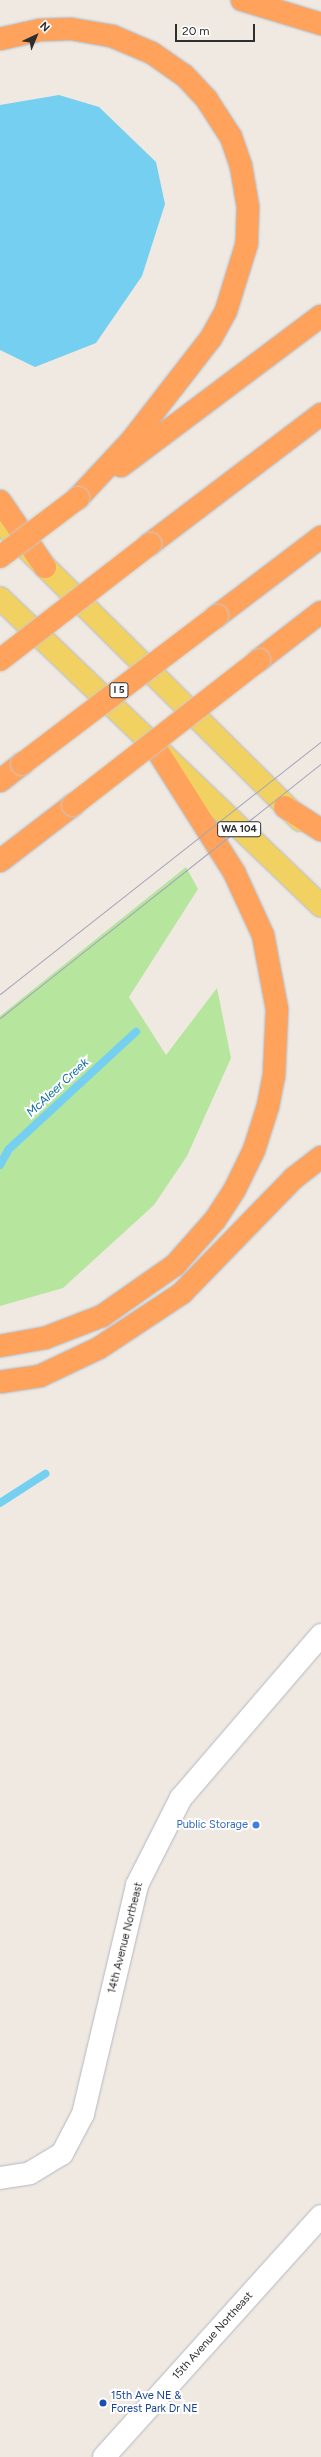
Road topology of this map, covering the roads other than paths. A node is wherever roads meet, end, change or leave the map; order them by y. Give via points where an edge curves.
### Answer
1 (242, 0) edge
2 (321, 24) edge
3 (0, 39) edge
4 (321, 316) edge
5 (321, 414) edge
6 (78, 498) junction
7 (0, 501) edge
8 (0, 522) edge
9 (321, 537) edge
10 (0, 557) edge
11 (46, 567) junction
12 (0, 598) edge
13 (321, 612) edge
14 (0, 660) edge
15 (158, 752) junction
16 (0, 781) edge
17 (286, 807) junction
18 (321, 830) edge
19 (38, 832) junction
20 (321, 840) edge
21 (0, 860) edge
22 (0, 867) edge
23 (321, 906) edge
24 (321, 1157) edge
25 (0, 1346) edge
26 (0, 1382) edge
27 (321, 1635) edge
28 (0, 2178) edge
29 (321, 2216) edge
30 (104, 2457) edge

1 - 2 highway
3 - 6 highway via 40,30 71,29 112,36 152,53 184,75 207,100 231,137 243,172 248,207 247,243 226,311 211,338 132,440
4 - 6 highway
5 - 14 highway, bridge
6 - 10 highway, bridge
7 - 11 highway
8 - 11 main road
9 - 16 highway, I 5, bridge
11 - 17 main road
12 - 15 main road, WA 104
13 - 19 highway, bridge
15 - 23 main road, WA 104
15 - 25 highway via 234,872 263,935 277,1009 275,1068 268,1106 254,1150 235,1189 215,1220 175,1265 152,1284 102,1316 45,1338
17 - 18 highway
17 - 20 main road
19 - 21 highway
19 - 22 highway
24 - 26 highway via 294,1178 182,1293 99,1348 40,1376
27 - 28 street, 14th Avenue Northeast via 181,1798 137,1885 83,2114 62,2154 30,2173
29 - 30 street, 15th Avenue Northeast

